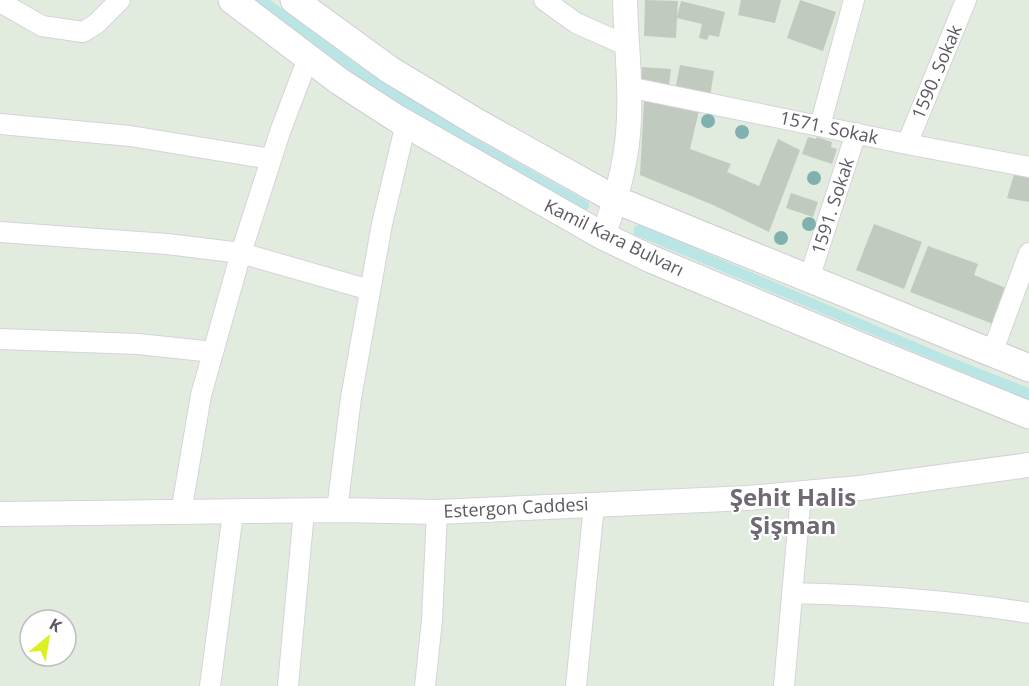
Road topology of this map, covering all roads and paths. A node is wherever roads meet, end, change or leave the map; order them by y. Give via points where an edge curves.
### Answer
1 (120, 0) edge
2 (232, 0) edge
3 (294, 0) edge
4 (544, 0) edge
5 (625, 0) edge
6 (854, 0) edge
7 (966, 0) edge
8 (0, 2) edge
9 (628, 46) junction
10 (308, 58) junction
11 (628, 87) junction
12 (406, 123) junction
13 (0, 124) edge
14 (820, 126) junction
15 (856, 133) junction
16 (907, 144) junction
17 (271, 159) junction
18 (1029, 167) edge
19 (616, 200) junction
20 (0, 232) edge
21 (603, 236) junction
22 (241, 253) junction
23 (1029, 253) edge
24 (809, 279) junction
25 (370, 290) junction
26 (0, 339) edge
27 (213, 352) junction
28 (992, 353) junction
29 (1029, 368) edge
30 (1029, 415) edge
31 (1029, 465) edge
32 (801, 494) junction
33 (594, 505) junction
34 (337, 510) junction
35 (304, 511) junction
36 (437, 512) junction
37 (181, 513) junction
38 (232, 513) junction
39 (0, 514) edge
40 (792, 593) junction
41 (1029, 613) edge
42 (210, 686) edge
43 (288, 686) edge
44 (424, 686) edge
45 (576, 686) edge
46 (784, 686) edge

1 - 8 street via 83,32 42,26
2 - 10 main road, Kamil Kara Bulvarı
3 - 19 main road, Kamil Kara Bulvarı via 390,70
4 - 9 street via 576,23
5 - 9 street
6 - 14 street
7 - 16 street, 1590. Sokak
9 - 11 street
10 - 12 main road, Kamil Kara Bulvarı
10 - 17 street
11 - 14 street, 1571. Sokak
11 - 19 street via 628,133
12 - 21 main road, Kamil Kara Bulvarı
12 - 25 street
13 - 17 street via 130,136
14 - 15 street, 1571. Sokak
15 - 16 street, 1571. Sokak
15 - 24 street, 1591. Sokak
16 - 18 street, 1571. Sokak
17 - 22 street
19 - 21 street
19 - 24 main road, Kamil Kara Bulvarı
20 - 22 street
21 - 30 main road, Kamil Kara Bulvarı
22 - 25 street
22 - 27 street
23 - 28 street
24 - 28 main road, Kamil Kara Bulvarı
25 - 34 street
26 - 27 street via 138,344
27 - 37 street via 201,395
28 - 29 main road, Kamil Kara Bulvarı
31 - 32 street, Estergon Caddesi
32 - 33 street, Estergon Caddesi
32 - 40 street
33 - 36 street, Estergon Caddesi
33 - 45 street
34 - 35 street, Estergon Caddesi
34 - 36 street, Estergon Caddesi
35 - 38 street, Estergon Caddesi
35 - 43 street
36 - 44 street via 432,620
37 - 38 street, Estergon Caddesi
37 - 39 street, Estergon Caddesi
38 - 42 street
40 - 41 street via 872,595
40 - 46 street

